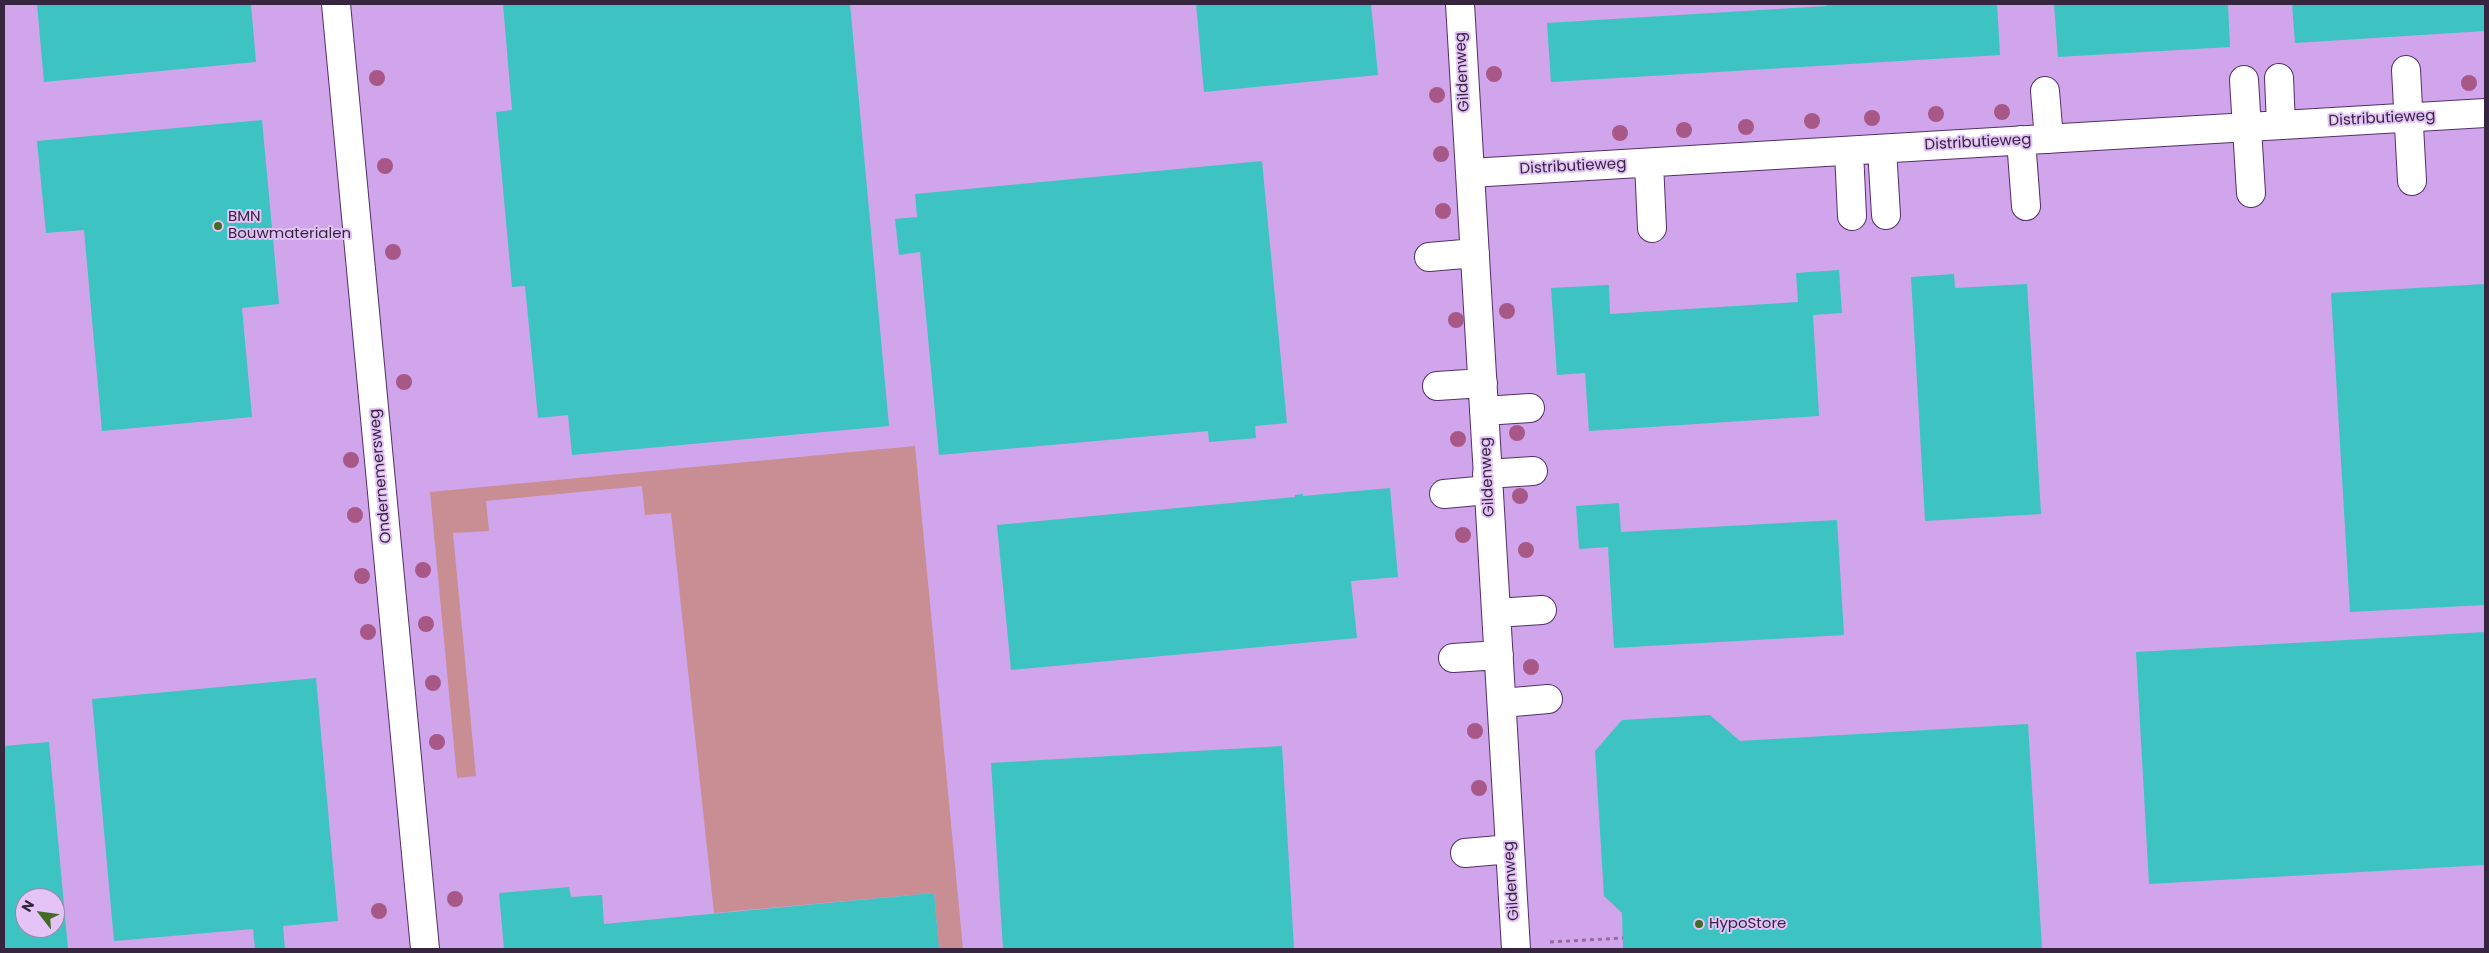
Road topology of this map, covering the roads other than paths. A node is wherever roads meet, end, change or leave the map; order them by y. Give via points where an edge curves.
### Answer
1 (336, 4) edge
2 (1460, 4) edge
3 (2406, 70) dead end
4 (2279, 78) dead end
5 (2244, 80) dead end
6 (2045, 91) dead end
7 (2485, 113) edge
8 (2409, 118) junction
9 (2281, 125) junction
10 (2247, 128) junction
11 (2049, 139) junction
12 (2021, 140) junction
13 (1882, 149) junction
14 (1849, 151) junction
15 (1649, 163) junction
16 (1470, 174) junction
17 (2412, 181) dead end
18 (2251, 193) dead end
19 (2026, 206) dead end
20 (1886, 215) dead end
21 (1852, 216) dead end
22 (1652, 228) dead end
23 (1474, 253) junction
24 (1429, 257) dead end
25 (1483, 383) junction
26 (1436, 386) dead end
27 (1530, 408) dead end
28 (1484, 411) junction
29 (1534, 471) dead end
30 (1488, 482) junction
31 (1444, 494) dead end
32 (1542, 610) dead end
33 (1496, 613) junction
34 (1499, 654) junction
35 (1453, 658) dead end
36 (1548, 699) dead end
37 (1502, 703) junction
38 (1510, 850) junction
39 (1465, 854) dead end
40 (425, 949) edge
41 (1516, 949) edge

1 - 40 street, Ondernemersweg
2 - 16 street, Gildenweg
3 - 8 street
4 - 9 street
5 - 10 street
6 - 11 street
7 - 8 street, Distributieweg
8 - 9 street, Distributieweg
8 - 17 street
9 - 10 street, Distributieweg
10 - 11 street, Distributieweg
10 - 18 street
11 - 12 street, Distributieweg
12 - 13 street, Distributieweg
12 - 19 street
13 - 14 street, Distributieweg
13 - 20 street
14 - 15 street, Distributieweg
14 - 21 street
15 - 16 street, Distributieweg
15 - 22 street
16 - 23 street, Gildenweg
23 - 24 street
23 - 25 street, Gildenweg
25 - 26 street
25 - 28 street, Gildenweg
27 - 28 street
28 - 30 street, Gildenweg
29 - 30 street
30 - 31 street
30 - 33 street, Gildenweg
32 - 33 street
33 - 34 street, Gildenweg
34 - 35 street
34 - 37 street, Gildenweg
36 - 37 street
37 - 38 street, Gildenweg
38 - 39 street
38 - 41 street, Gildenweg

